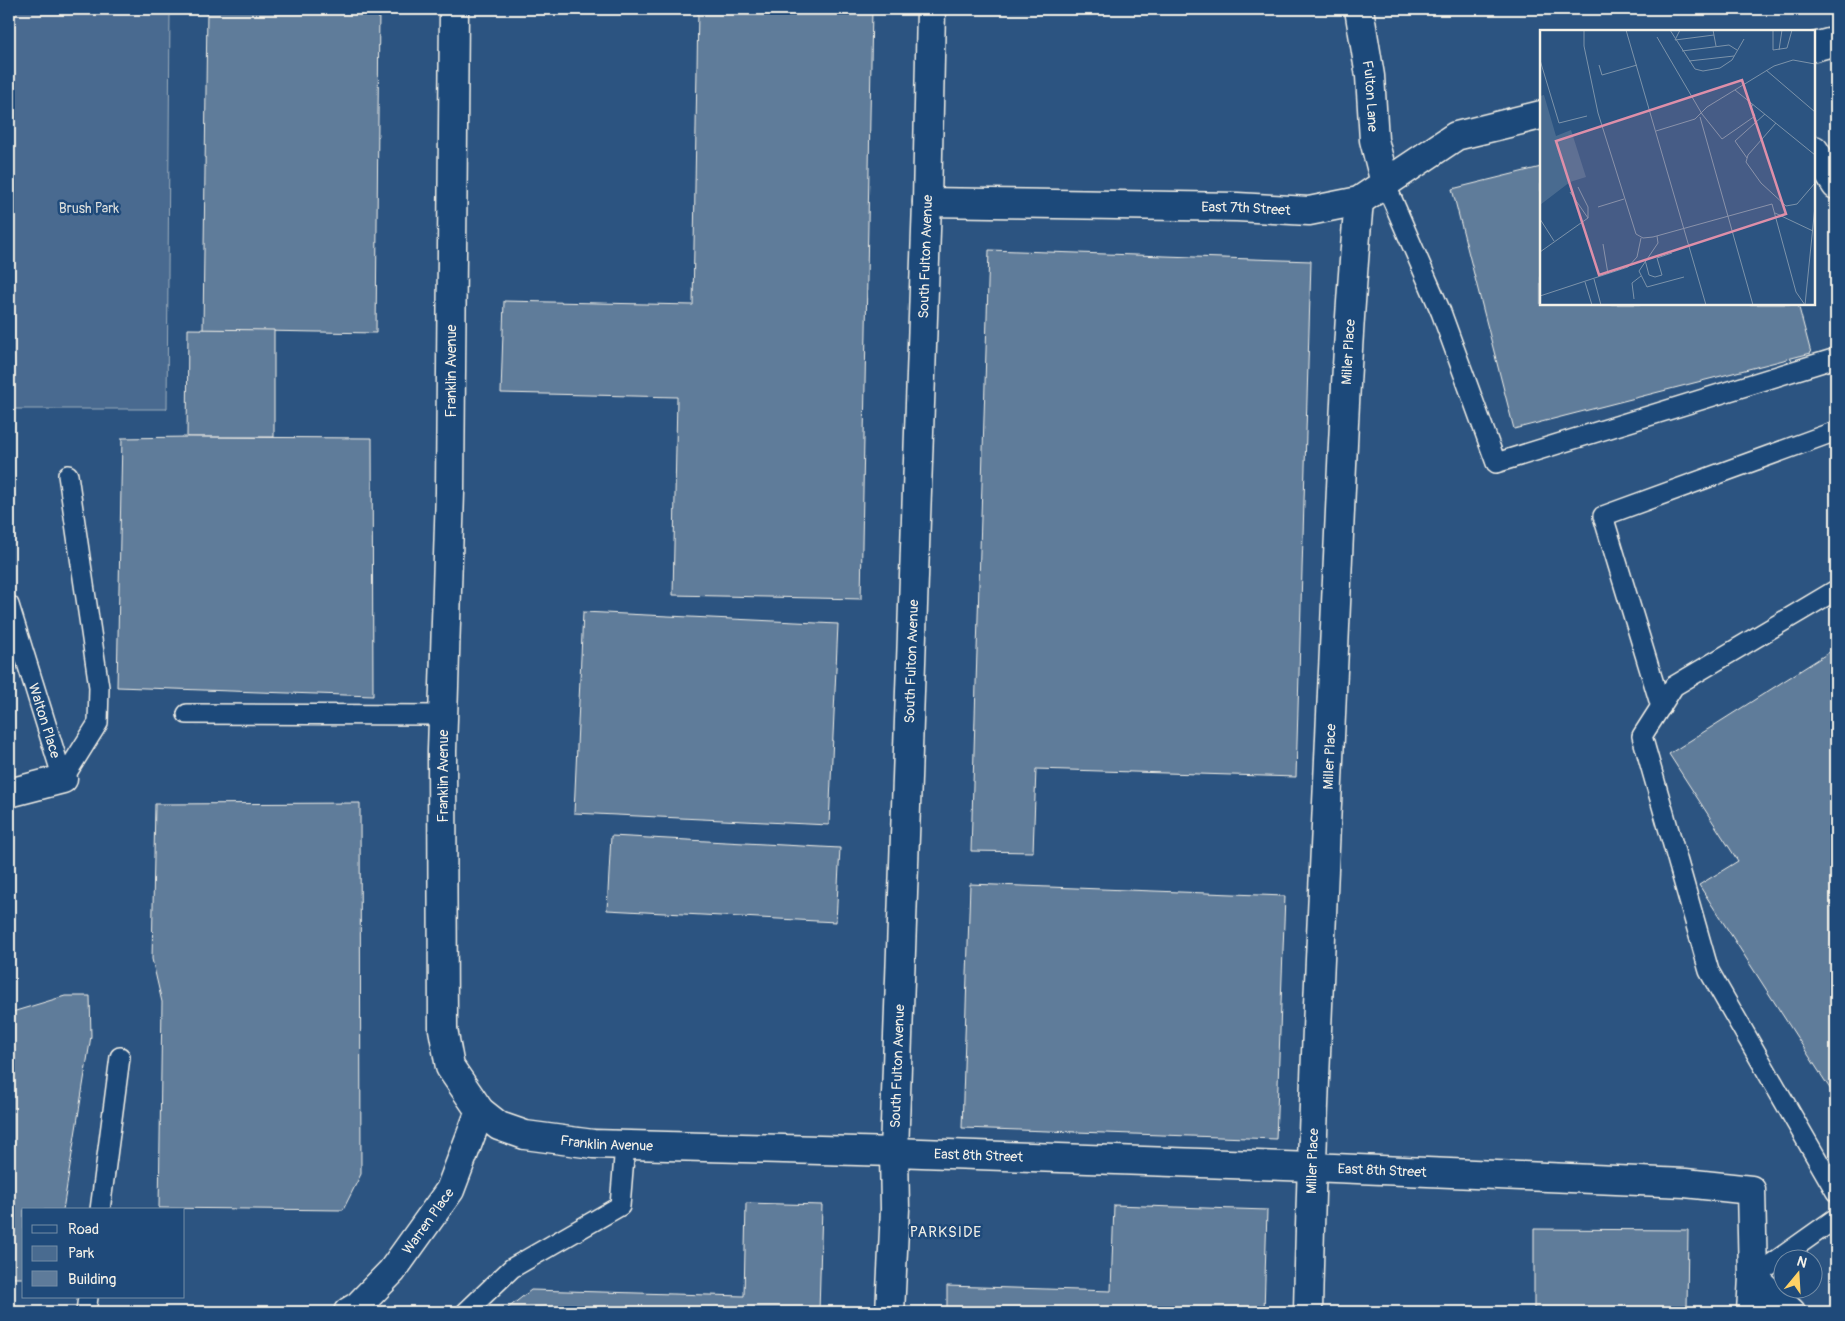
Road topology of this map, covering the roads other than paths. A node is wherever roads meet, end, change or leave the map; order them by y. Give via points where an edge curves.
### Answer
1 (454, 9) edge
2 (931, 9) edge
3 (1359, 9) edge
4 (1836, 41) edge
5 (1815, 47) edge
6 (1540, 115) edge
7 (1815, 152) edge
8 (1385, 183) junction
9 (1836, 185) edge
10 (1359, 201) junction
11 (927, 202) junction
12 (1836, 358) edge
13 (1836, 431) edge
14 (68, 475) dead end
15 (1836, 590) edge
16 (9, 605) edge
17 (1661, 707) junction
18 (187, 714) dead end
19 (443, 715) junction
20 (63, 779) junction
21 (9, 793) edge
22 (120, 1057) dead end
23 (480, 1111) junction
24 (626, 1145) junction
25 (894, 1152) junction
26 (1311, 1167) junction
27 (1836, 1192) edge
28 (100, 1208) edge
29 (1836, 1218) edge
30 (1753, 1278) junction
31 (88, 1298) edge
32 (86, 1312) edge
33 (348, 1312) edge
34 (466, 1312) edge
35 (890, 1312) edge
36 (1308, 1312) edge
37 (1751, 1312) edge
38 (1791, 1312) edge

1 - 19 street, Franklin Avenue via 450,492
2 - 11 street, South Fulton Avenue
3 - 8 street, Fulton Lane via 1370,76 1374,140
4 - 5 street
6 - 8 street, East 7th Street via 1456,136
7 - 9 street
8 - 10 street, East 7th Street
8 - 12 lane via 1441,312 1496,463
10 - 11 street, East 7th Street via 1310,211
10 - 26 street, Miller Place via 1350,295
11 - 25 street, South Fulton Avenue
13 - 17 lane via 1603,516
14 - 20 lane via 99,688 98,723
15 - 17 lane via 1674,686
16 - 20 lane, Walton Place
17 - 27 lane via 1642,736 1710,971
18 - 19 lane
19 - 23 street, Franklin Avenue via 442,1029 450,1067
20 - 21 street
22 - 28 lane
23 - 24 street, Franklin Avenue via 500,1126 525,1135
23 - 33 street, Warren Place via 450,1190 392,1272
24 - 25 street, Franklin Avenue
24 - 34 lane via 620,1206 512,1268
25 - 26 street, East 8th Street
25 - 35 street, South Fulton Avenue
26 - 30 street, East 8th Street via 1685,1183 1751,1190
26 - 36 street, Miller Place
29 - 30 lane
30 - 37 street
30 - 38 street
31 - 32 lane

